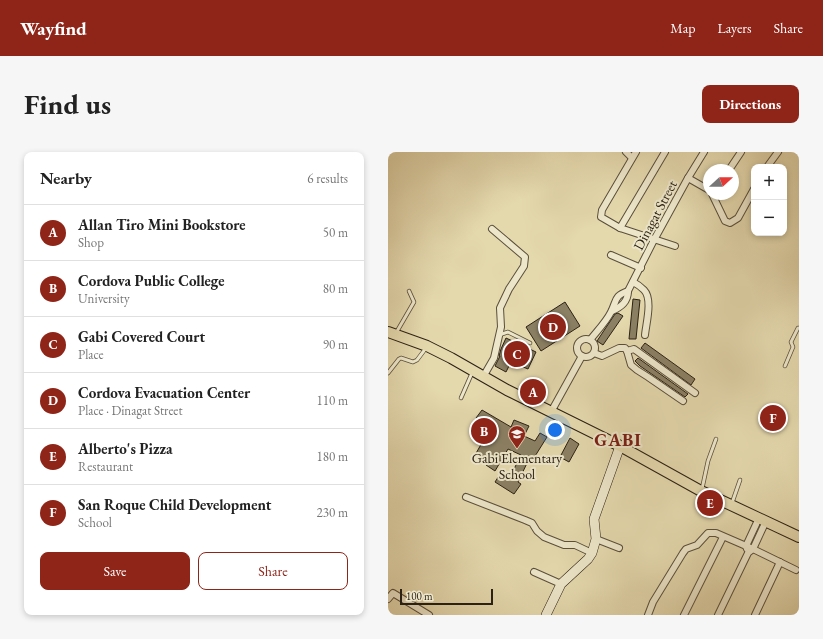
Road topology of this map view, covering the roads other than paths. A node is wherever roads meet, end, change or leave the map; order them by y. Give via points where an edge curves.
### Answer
1 (626, 152) edge
2 (636, 152) edge
3 (664, 152) edge
4 (704, 152) edge
5 (741, 152) edge
6 (778, 152) edge
7 (632, 158) junction
8 (734, 164) edge
9 (770, 164) edge
10 (688, 178) junction
11 (703, 187) edge
12 (751, 194) edge
13 (715, 200) edge
14 (620, 228) junction
15 (492, 229) dead end
16 (654, 240) junction
17 (675, 246) dead end
18 (610, 255) dead end
19 (640, 268) junction
20 (633, 282) junction
21 (409, 291) dead end
22 (799, 328) edge
23 (392, 333) edge
24 (499, 335) junction
25 (645, 335) dead end
26 (590, 340) junction
27 (530, 343) dead end
28 (427, 346) junction
29 (627, 351) junction
30 (594, 353) junction
31 (582, 356) junction
32 (785, 366) dead end
33 (472, 371) junction
34 (388, 373) edge
35 (483, 378) junction
36 (695, 393) dead end
37 (461, 398) dead end
38 (683, 402) dead end
39 (551, 412) junction
40 (716, 439) dead end
41 (620, 446) junction
42 (740, 480) dead end
43 (701, 491) junction
44 (466, 497) dead end
45 (732, 505) junction
46 (762, 519) junction
47 (723, 537) junction
48 (799, 537) edge
49 (596, 539) junction
50 (746, 546) junction
51 (619, 548) dead end
52 (750, 551) junction
53 (592, 553) junction
54 (780, 562) junction
55 (796, 570) dead end
56 (534, 572) dead end
57 (561, 584) junction
58 (388, 599) edge
59 (429, 615) edge
60 (546, 615) edge
61 (648, 615) edge
62 (684, 615) edge
63 (718, 615) edge
64 (755, 615) edge

1 - 7 street
2 - 7 street
3 - 14 street
4 - 10 street, Dinagat Street
5 - 8 street
6 - 9 street
7 - 14 street via 602,210 601,217
10 - 11 street
10 - 16 street, Dinagat Street
12 - 13 street via 738,218 730,223 725,221
14 - 16 street
15 - 24 street via 525,257 524,266 500,308
16 - 17 street
16 - 19 street, Dinagat Street
18 - 19 street
19 - 20 street, Dinagat Street
20 - 25 street via 647,295
20 - 26 street, Dinagat Street via 628,291 619,295 613,303 612,311
21 - 23 lane via 414,302
22 - 32 lane via 791,342 793,347
23 - 28 main road
24 - 27 lane via 508,332
24 - 35 street via 494,358
26 - 30 street via 595,347
26 - 31 street via 582,340 578,345 578,351
28 - 33 main road
28 - 34 lane via 417,360 413,362 401,358
29 - 30 street via 625,348 619,348 602,356
29 - 36 street via 634,349
29 - 38 street via 634,368
30 - 31 street
31 - 39 street
33 - 35 main road
33 - 37 lane
35 - 39 main road
39 - 41 main road
40 - 43 lane
41 - 43 main road
41 - 49 street via 594,519
42 - 45 lane
43 - 45 main road
44 - 53 street via 532,523 544,536 564,545 575,545
45 - 46 main road
46 - 48 main road
46 - 50 street
46 - 52 street
47 - 50 street
47 - 61 street via 716,533 708,533 697,545 683,552
47 - 62 street
49 - 51 street
49 - 53 street
50 - 52 street
52 - 54 street
52 - 63 street
53 - 57 street
54 - 55 street
54 - 64 street
56 - 57 street
57 - 60 street
58 - 59 street via 392,593

